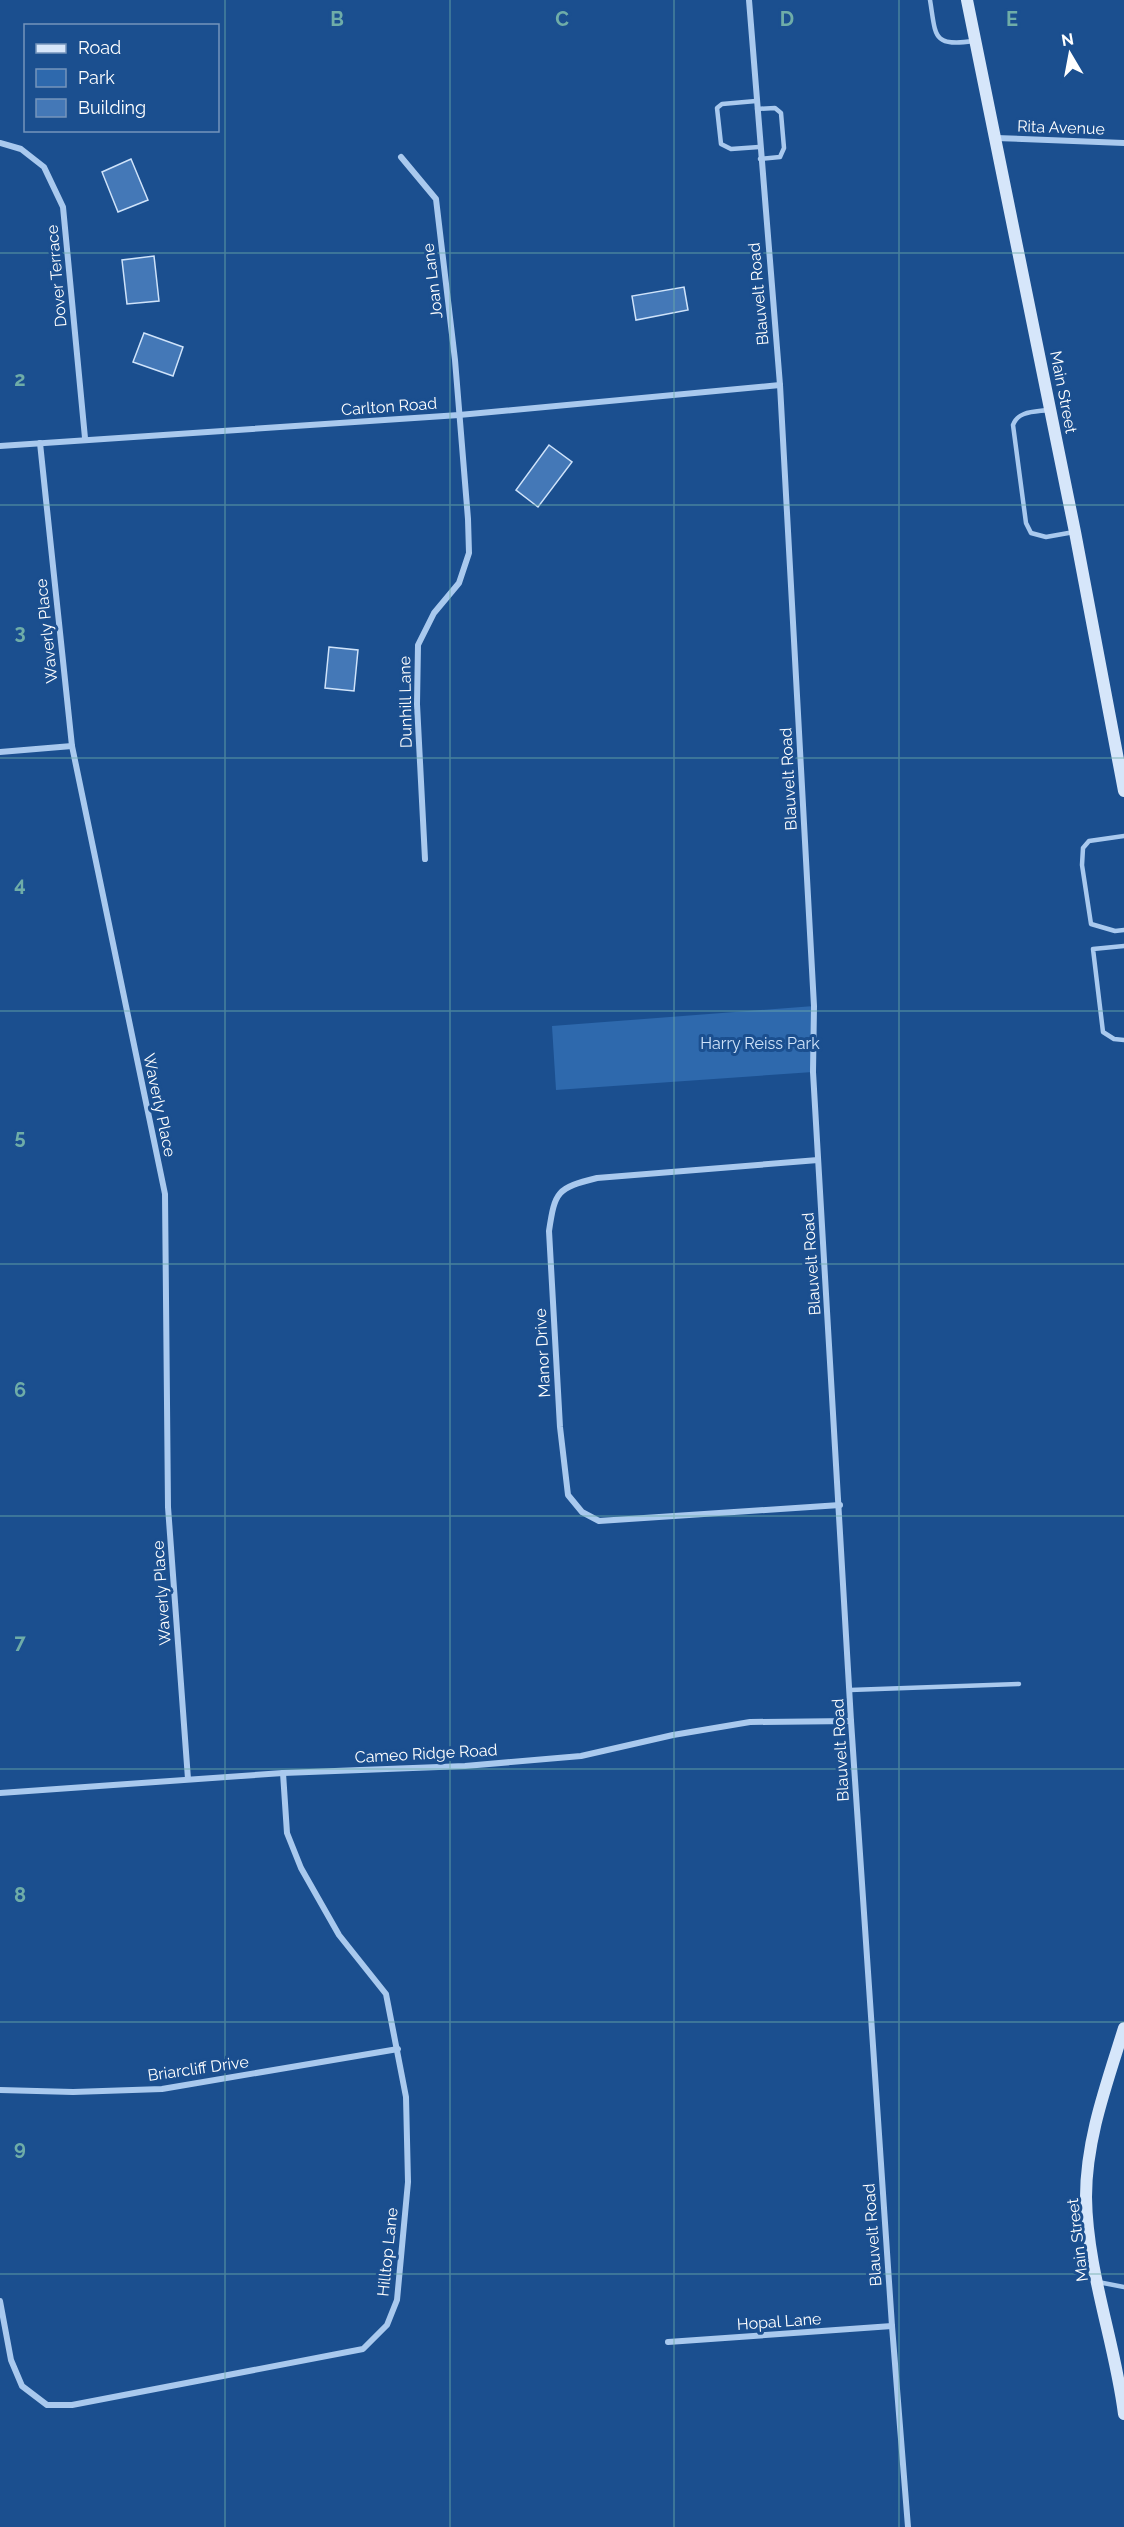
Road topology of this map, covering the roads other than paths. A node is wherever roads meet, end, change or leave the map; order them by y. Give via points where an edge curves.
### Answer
1 (748, 0) edge
2 (930, 0) edge
3 (967, 0) edge
4 (975, 40) junction
5 (756, 101) junction
6 (757, 109) junction
7 (996, 138) junction
8 (0, 143) edge
9 (1124, 143) edge
10 (759, 147) junction
11 (401, 157) dead end
12 (760, 159) junction
13 (780, 385) junction
14 (1050, 410) junction
15 (459, 415) junction
16 (85, 438) junction
17 (40, 443) junction
18 (0, 446) edge
19 (1075, 532) junction
20 (72, 746) junction
21 (0, 752) edge
22 (1124, 791) edge
23 (1124, 836) edge
24 (424, 859) dead end
25 (1124, 930) edge
26 (1124, 946) edge
27 (1124, 1040) edge
28 (818, 1160) junction
29 (840, 1505) junction
30 (1019, 1684) dead end
31 (850, 1690) junction
32 (851, 1721) junction
33 (283, 1773) junction
34 (188, 1779) junction
35 (0, 1793) edge
36 (1124, 2028) edge
37 (398, 2049) junction
38 (0, 2090) edge
39 (1098, 2282) junction
40 (1124, 2287) edge
41 (0, 2301) edge
42 (892, 2326) junction
43 (669, 2342) dead end
44 (1124, 2408) edge
45 (908, 2527) edge

1 - 5 street, Blauvelt Road
2 - 4 lane via 939,38 953,44
3 - 4 main road, Main Street
4 - 7 main road, Main Street
5 - 6 street, Blauvelt Road
5 - 10 lane via 722,104 717,108 720,144 731,149
6 - 10 street, Blauvelt Road
6 - 12 lane via 775,108 781,113 780,157
7 - 9 street, Rita Avenue
7 - 14 main road, Main Street
8 - 16 street, Dover Terrace via 21,149 45,167 63,207
10 - 12 street, Blauvelt Road
11 - 15 street, Joan Lane via 436,199
12 - 13 street, Blauvelt Road
13 - 15 street, Carlton Road
13 - 28 street, Blauvelt Road via 814,1006
14 - 19 main road, Main Street
14 - 19 lane via 1022,414 1012,425 1026,523 1031,533 1046,537
15 - 16 street, Carlton Road
15 - 24 street, Dunhill Lane via 470,553 459,583 434,613 418,645
16 - 17 street, Carlton Road
17 - 18 street, Carlton Road
17 - 20 street, Waverly Place
19 - 22 main road, Main Street
20 - 21 street
20 - 34 street, Waverly Place via 165,1194 168,1507
23 - 25 lane via 1089,841 1083,848 1091,924
26 - 27 lane via 1093,949 1103,1032
28 - 29 street, Blauvelt Road
28 - 29 street, Manor Drive via 597,1178 571,1184 554,1200 549,1231 559,1416 568,1495 582,1512 599,1521
29 - 31 street, Blauvelt Road
30 - 31 lane
31 - 32 street, Blauvelt Road
32 - 33 street, Cameo Ridge Road via 750,1722 581,1756 465,1766
32 - 42 street, Blauvelt Road
33 - 34 street, Cameo Ridge Road
33 - 37 street, Hilltop Lane via 287,1833 301,1868 339,1935 386,1994
34 - 35 street, Cameo Ridge Road
36 - 39 main road, Main Street via 1090,2148 1086,2198
37 - 38 street, Briarcliff Drive via 162,2089
37 - 41 street, Hilltop Lane via 406,2097 408,2182 397,2300 387,2325 363,2349 72,2404 47,2405 22,2386 11,2360
39 - 40 lane
39 - 44 main road, Main Street
42 - 43 street, Hopal Lane
42 - 45 street, Blauvelt Road

